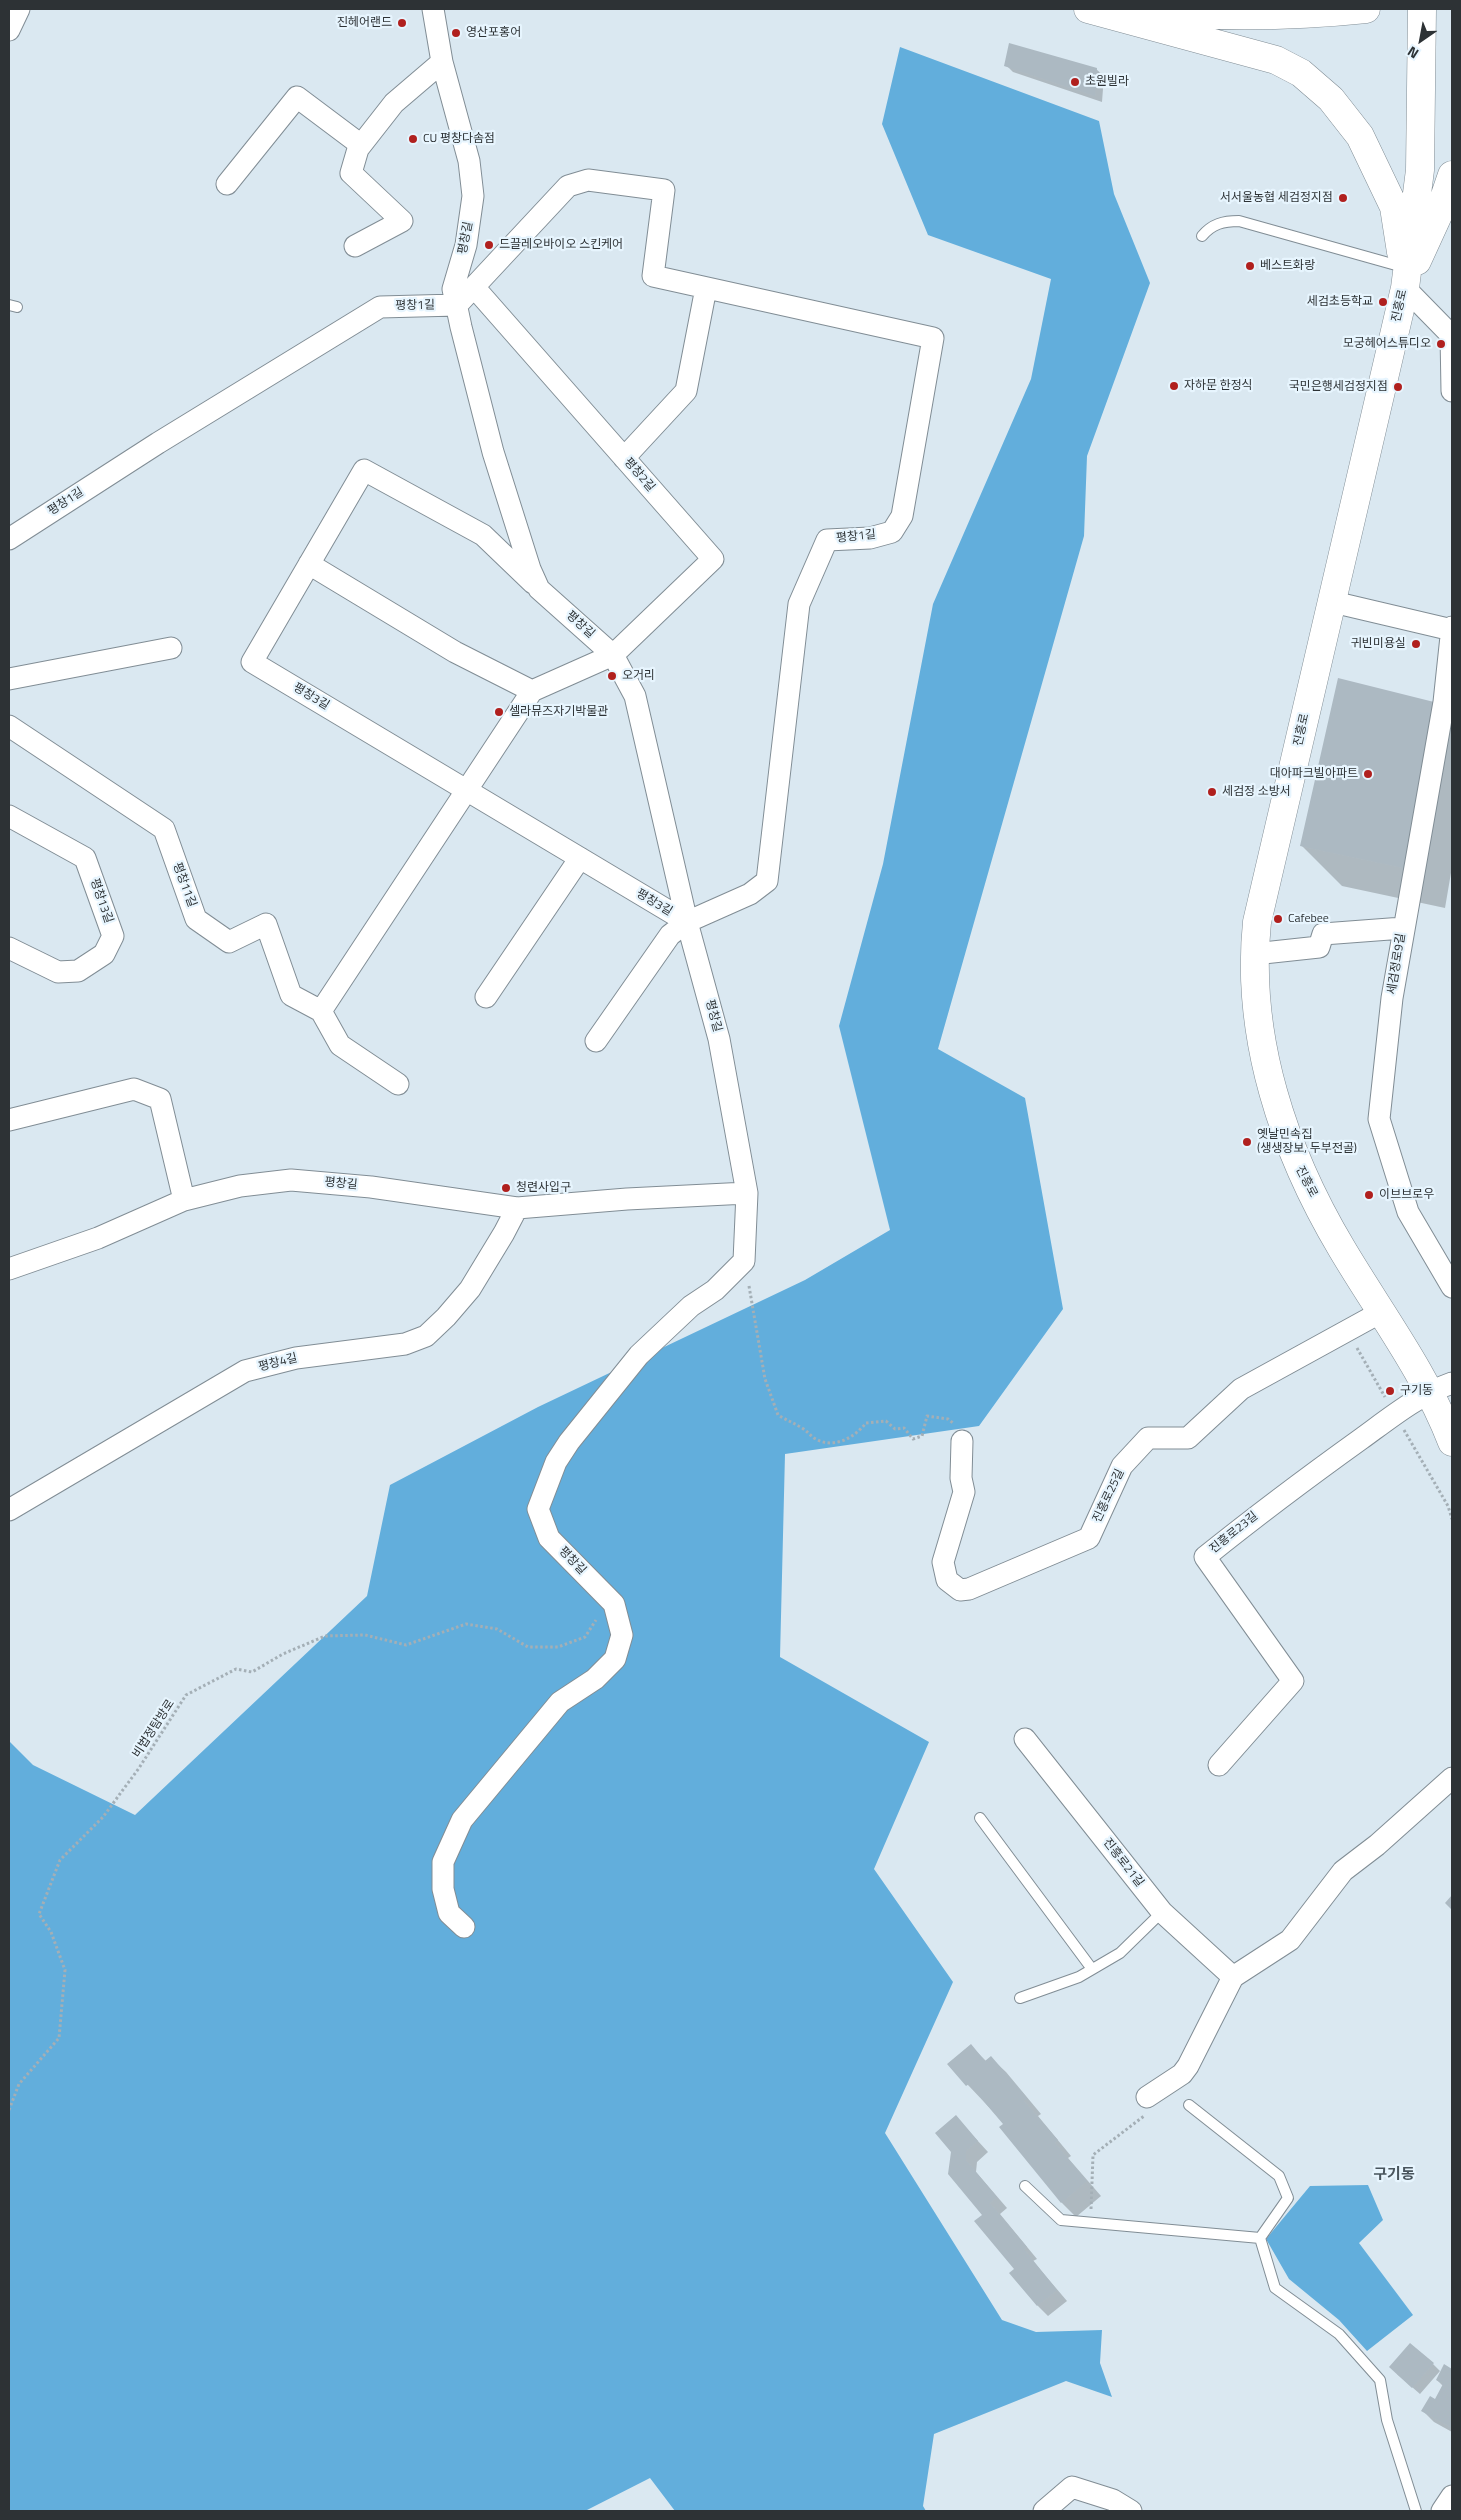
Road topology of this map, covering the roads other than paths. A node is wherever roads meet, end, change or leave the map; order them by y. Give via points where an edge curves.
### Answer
1 (20, 9) edge
2 (433, 9) edge
3 (1088, 9) edge
4 (1110, 9) edge
5 (1366, 9) edge
6 (1422, 9) edge
7 (1209, 13) edge
8 (9, 30) edge
9 (442, 62) junction
10 (361, 145) junction
11 (1452, 175) edge
12 (227, 184) dead end
13 (1202, 236) dead end
14 (355, 246) dead end
15 (1404, 277) junction
16 (474, 287) junction
17 (706, 288) junction
18 (457, 305) junction
19 (1452, 391) edge
20 (624, 458) junction
21 (9, 539) edge
22 (309, 564) junction
23 (539, 589) junction
24 (1333, 602) junction
25 (1452, 629) edge
26 (171, 648) dead end
27 (613, 655) junction
28 (9, 679) edge
29 (532, 691) junction
30 (1442, 710) junction
31 (9, 726) edge
32 (1452, 732) edge
33 (467, 790) junction
34 (9, 816) edge
35 (580, 858) junction
36 (687, 922) junction
37 (1403, 928) junction
38 (9, 948) edge
39 (1254, 954) junction
40 (486, 997) dead end
41 (321, 1011) junction
42 (596, 1041) dead end
43 (398, 1084) dead end
44 (9, 1120) edge
45 (747, 1193) junction
46 (184, 1200) junction
47 (517, 1208) junction
48 (9, 1269) edge
49 (1452, 1288) edge
50 (1383, 1311) junction
51 (1441, 1387) edge
52 (962, 1441) road end
53 (1452, 1442) edge
54 (9, 1510) edge
55 (1025, 1739) dead end
56 (1219, 1765) dead end
57 (1452, 1778) edge
58 (980, 1818) dead end
59 (1162, 1912) junction
60 (464, 1927) dead end
61 (1092, 1969) junction
62 (1233, 1977) junction
63 (1020, 1998) dead end
64 (1188, 2105) dead end
65 (1146, 2106) road end
66 (1025, 2186) dead end
67 (1260, 2238) junction
68 (1452, 2496) edge
69 (1044, 2511) edge
70 (1131, 2511) edge
71 (1416, 2511) edge
72 (1442, 2511) edge

1 - 8 street
2 - 9 street, 평창길 / 평창길
3 - 15 main road via 1276,60 1301,73 1331,99 1360,136 1394,207
4 - 7 main road
5 - 7 main road via 1265,16
6 - 15 main road, 진흥로 via 1420,170
9 - 10 street via 394,103
9 - 18 street, 평창길 / 평창길 via 469,161 473,196 466,245 453,290
10 - 12 street via 297,97
10 - 14 street via 351,173 402,221
11 - 15 main road via 1439,213
13 - 15 lane via 1210,227 1225,221 1240,221
15 - 19 street via 1451,335
15 - 24 main road, 진흥로
16 - 17 street, 평창1길 via 568,186 588,180 664,190 653,276
16 - 18 street, 평창1길
16 - 20 street, 평창2길
17 - 20 street via 686,391
17 - 36 street, 평창1길 via 933,338 902,516 892,532 870,538 827,540 799,604 768,882 750,894
18 - 21 street, 평창1길 via 380,307
18 - 23 street, 평창길 / 평창길 via 493,452
20 - 27 street, 평창2길 via 713,559
22 - 23 street, 평창3길 via 364,470 483,535
22 - 29 street via 455,652
22 - 33 street, 평창3길 via 252,662
23 - 27 street, 평창길 / 평창길
24 - 25 street
24 - 39 main road, 진흥로 via 1257,922
25 - 30 street, 세검정로9길
26 - 28 street
27 - 29 street
27 - 36 street, 평창길 / 평창길 via 634,696
29 - 33 street
30 - 32 street
30 - 37 street, 세검정로9길
31 - 41 street, 평창11길 via 164,829 196,919 229,942 266,924 291,995
33 - 35 street, 평창3길
33 - 41 street
34 - 38 street, 평창13길 via 86,858 113,936 104,954 78,971 58,972
35 - 36 street, 평창3길
35 - 40 street
36 - 42 street via 670,935
36 - 45 street, 평창길 / 평창길 via 719,1039
37 - 39 street via 1323,934 1319,947
37 - 49 street, 세검정로9길 via 1379,1120 1408,1212
39 - 50 main road, 진흥로 via 1255,992 1271,1089 1299,1170 1342,1249
41 - 43 street via 340,1044
44 - 46 street via 134,1089 160,1099
45 - 47 street, 평창길 / 평창길
45 - 60 street, 평창길 / 평창길 via 744,1262 639,1355 556,1462 538,1509 550,1538 614,1604 622,1635 615,1659 595,1678 560,1702 462,1820 443,1862 443,1889 449,1913
46 - 47 street, 평창길 / 평창길 via 240,1186 291,1180 371,1187
46 - 48 street, 평창길 / 평창길 via 98,1238
47 - 54 street, 평창4길 via 470,1289 426,1336 405,1344 296,1358 245,1371
50 - 51 main road, 진흥로
50 - 52 street, 진흥로25길 via 1241,1389 1188,1438 1148,1438 1122,1466 1089,1538 960,1590 947,1580 943,1562 964,1492
51 - 53 main road, 진흥로 via 1440,1411
51 - 56 street, 진흥로23길 via 1276,1499 1205,1557 1293,1681
55 - 59 street, 진흥로21길
57 - 62 street via 1343,1872 1290,1940
58 - 61 lane
59 - 61 lane via 1120,1953
59 - 62 street, 진흥로21길
61 - 63 lane via 1079,1977
62 - 65 street via 1188,2066
64 - 67 lane via 1278,2176 1288,2198
66 - 67 lane via 1061,2220
67 - 71 lane via 1275,2288 1339,2334 1380,2380 1386,2420
68 - 72 street
69 - 70 street via 1072,2487 1113,2500

